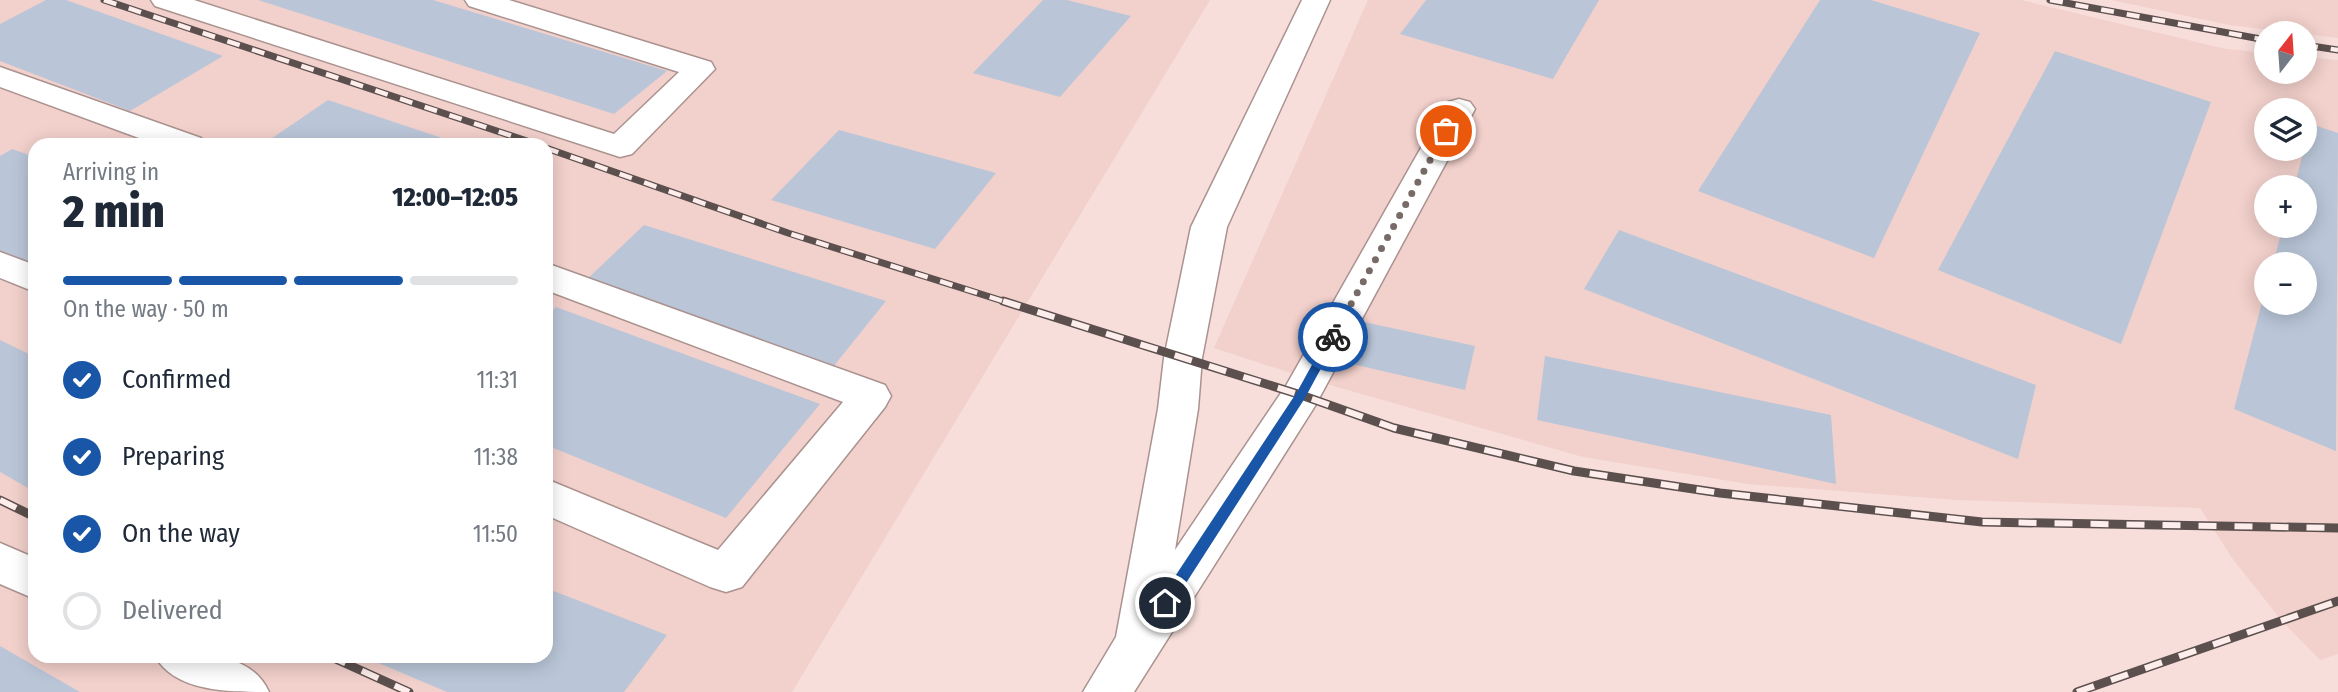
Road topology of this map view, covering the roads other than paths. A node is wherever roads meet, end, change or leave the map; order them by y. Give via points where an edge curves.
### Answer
1 (165, 0) edge
2 (479, 0) edge
3 (1317, 0) edge
4 (0, 76) edge
5 (1459, 108) dead end
6 (170, 138) edge
7 (0, 264) edge
8 (28, 276) edge
9 (553, 279) edge
10 (553, 499) edge
11 (0, 562) edge
12 (28, 576) edge
13 (1135, 650) junction
14 (191, 663) edge
15 (245, 692) edge
16 (1107, 692) edge

1 - 2 lane via 620,146 700,69
3 - 13 lane via 1209,227
4 - 6 lane
5 - 13 lane via 1301,395
7 - 8 lane
9 - 10 lane via 871,396 726,573
11 - 12 lane
13 - 16 lane
14 - 15 lane

